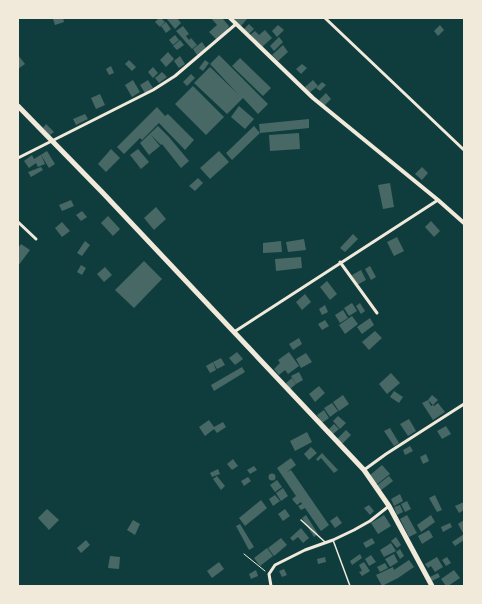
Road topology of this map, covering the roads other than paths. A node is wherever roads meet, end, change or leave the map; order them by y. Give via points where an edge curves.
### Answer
1 (230, 18) edge
2 (325, 18) edge
3 (236, 24) junction
4 (18, 106) edge
5 (53, 142) junction
6 (464, 150) edge
7 (18, 158) edge
8 (438, 200) junction
9 (18, 222) edge
10 (464, 223) edge
11 (36, 239) dead end
12 (340, 262) junction
13 (377, 313) dead end
14 (234, 332) junction
15 (464, 404) edge
16 (364, 470) junction
17 (389, 506) junction
18 (301, 520) dead end
19 (332, 540) junction
20 (325, 542) junction
21 (271, 586) edge
22 (350, 586) edge
23 (432, 586) edge

1 - 3 street
2 - 6 street
3 - 5 street via 175,76
3 - 8 street via 313,98
4 - 5 main road
5 - 7 street
5 - 14 main road
8 - 10 street
8 - 12 street
9 - 11 street
12 - 13 street
12 - 14 street
14 - 16 main road
15 - 16 street
16 - 17 main road
17 - 19 street via 370,521
17 - 23 main road
18 - 20 lane
19 - 20 street
19 - 22 lane
20 - 21 street via 275,564 269,574

